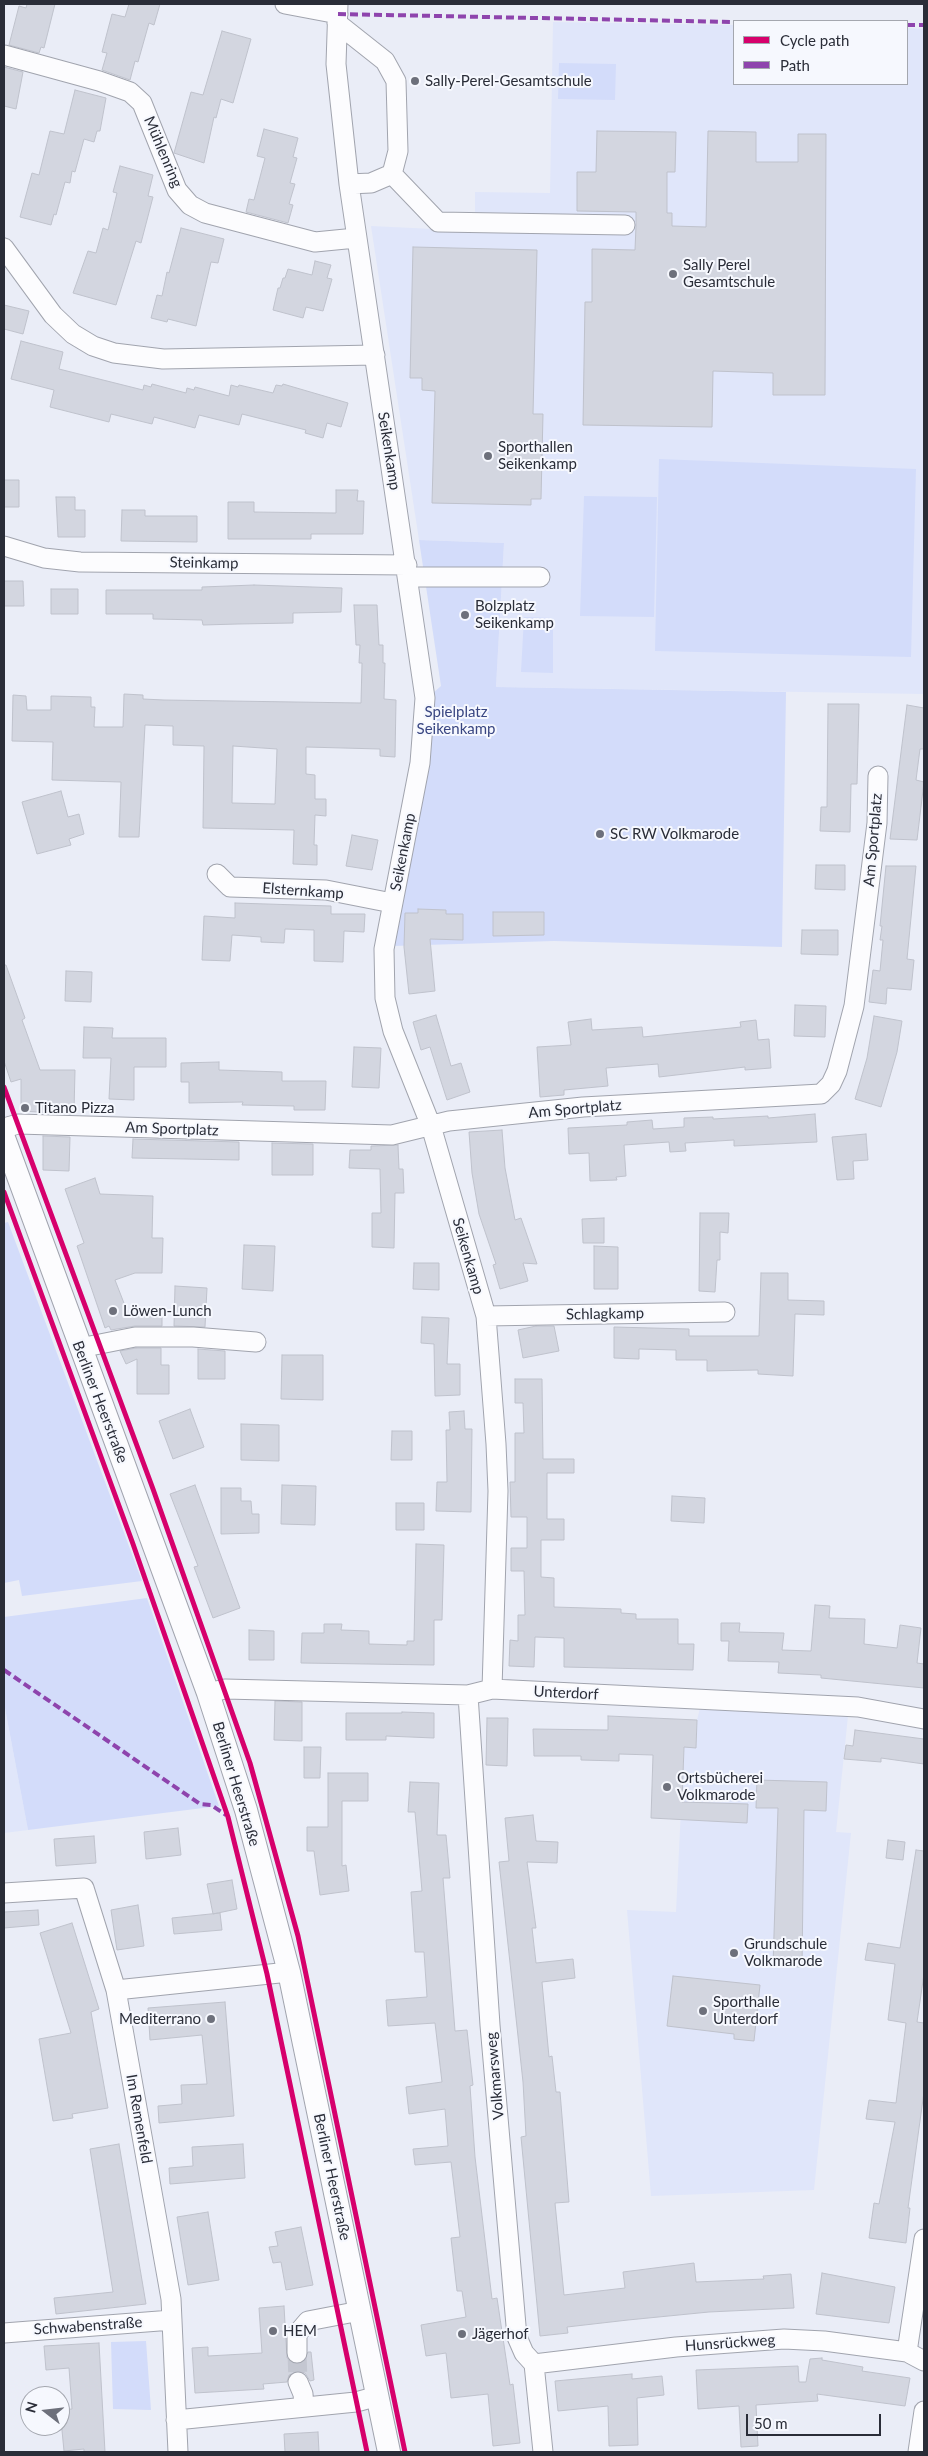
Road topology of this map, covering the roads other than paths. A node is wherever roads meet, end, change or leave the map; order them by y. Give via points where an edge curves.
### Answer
1 (285, 4) edge
2 (338, 14) edge
3 (4, 55) edge
4 (392, 174) junction
5 (349, 184) junction
6 (624, 224) dead end
7 (356, 238) junction
8 (4, 248) edge
9 (375, 355) junction
10 (4, 546) edge
11 (408, 571) junction
12 (540, 577) dead end
13 (878, 776) dead end
14 (217, 874) dead end
15 (392, 903) junction
16 (431, 1126) junction
17 (4, 1128) edge
18 (4, 1138) edge
19 (725, 1312) dead end
20 (486, 1316) junction
21 (256, 1342) dead end
22 (80, 1348) junction
23 (492, 1689) junction
24 (208, 1693) junction
25 (468, 1695) junction
26 (924, 1719) edge
27 (4, 1894) edge
28 (289, 1972) junction
29 (116, 1990) junction
30 (924, 2239) edge
31 (360, 2310) junction
32 (172, 2320) junction
33 (4, 2332) edge
34 (302, 2352) tunnel mouth
35 (907, 2352) junction
36 (924, 2361) edge
37 (534, 2364) junction
38 (378, 2396) junction
39 (924, 2411) edge
40 (176, 2420) junction
41 (178, 2452) edge
42 (389, 2452) edge
43 (543, 2452) edge
44 (918, 2452) edge

1 - 2 street
2 - 4 street via 385,61 396,81 398,151
2 - 5 street, Seikenkamp via 339,105
3 - 7 street, Mühlenring via 130,92 142,103 177,190 190,205 205,213 315,242
4 - 5 street via 371,183
4 - 6 street via 438,222
5 - 7 street, Seikenkamp
7 - 9 street, Seikenkamp
8 - 9 street via 53,315 73,334 114,353 163,360
9 - 11 street, Seikenkamp
10 - 11 street, Steinkamp via 44,558 80,562
11 - 12 street, Steinkamp
11 - 15 street, Seikenkamp via 424,698 420,763
13 - 16 street, Am Sportplatz via 877,823 854,1006 837,1072 832,1084 821,1094 583,1107 449,1121
14 - 15 street, Elsternkamp via 230,887 326,890
15 - 16 street, Seikenkamp via 384,949 386,998 393,1031
16 - 17 street, Am Sportplatz via 392,1135 18,1124
16 - 20 street, Seikenkamp
18 - 22 main road, Berliner Heerstraße
19 - 20 street, Schlagkamp
20 - 23 street, Seikenkamp via 498,1491
21 - 22 street via 135,1337
22 - 24 main road, Berliner Heerstraße
23 - 25 street, Unterdorf
23 - 26 street, Unterdorf via 858,1708
24 - 25 street, Unterdorf via 225,1690
24 - 28 main road, Berliner Heerstraße via 246,1810
25 - 37 street, Volkmarsweg via 517,2337 524,2353
27 - 29 street, Im Remenfeld via 84,1888
28 - 29 street
28 - 31 main road, Berliner Heerstraße
29 - 32 street, Im Remenfeld
30 - 35 street
31 - 34 street via 308,2321
31 - 38 main road, Berliner Heerstraße
32 - 33 street, Schwabenstraße
32 - 40 street, Im Remenfeld
35 - 36 street, Hunsrückweg
35 - 37 street, Hunsrückweg via 784,2339 676,2347
37 - 43 street, Volkmarsweg
38 - 40 street via 356,2402 303,2391
38 - 42 main road, Berliner Heerstraße
39 - 44 street
40 - 41 street, Im Remenfeld

